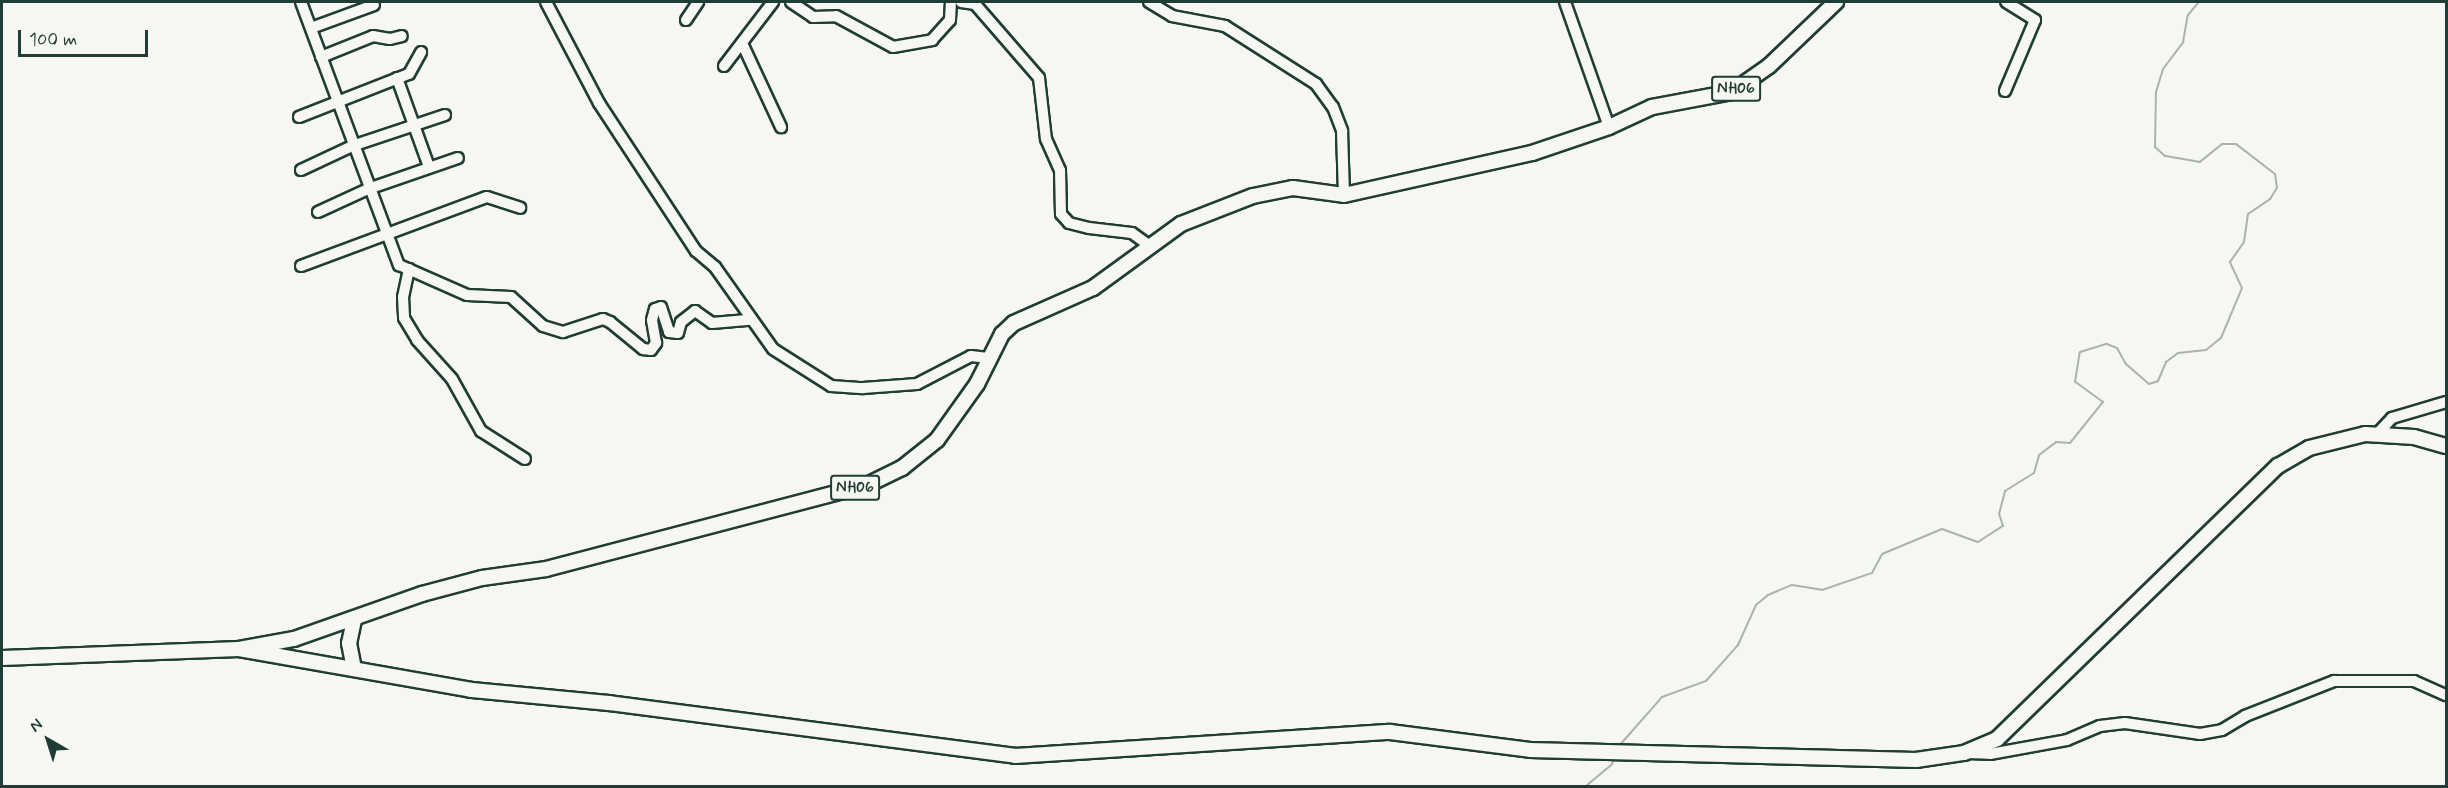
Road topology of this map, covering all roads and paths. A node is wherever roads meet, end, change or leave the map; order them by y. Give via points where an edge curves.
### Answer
1 (301, 2) edge
2 (546, 2) edge
3 (698, 2) edge
4 (773, 2) edge
5 (791, 2) edge
6 (951, 2) edge
7 (961, 2) edge
8 (1149, 2) edge
9 (1565, 2) edge
10 (1836, 2) edge
11 (2006, 2) edge
12 (374, 5) dead end
13 (686, 20) dead end
14 (311, 28) junction
15 (402, 36) dead end
16 (742, 43) junction
17 (421, 52) dead end
18 (321, 57) junction
19 (724, 66) dead end
20 (397, 78) junction
21 (2005, 91) dead end
22 (336, 100) junction
23 (446, 115) dead end
24 (299, 117) dead end
25 (414, 125) junction
26 (782, 127) dead end
27 (1610, 127) junction
28 (352, 146) junction
29 (458, 158) dead end
30 (429, 167) junction
31 (301, 170) dead end
32 (368, 189) junction
33 (1344, 195) junction
34 (520, 208) dead end
35 (318, 212) dead end
36 (385, 233) junction
37 (1151, 247) junction
38 (301, 266) dead end
39 (409, 269) junction
40 (750, 320) junction
41 (988, 358) junction
42 (2446, 402) edge
43 (2378, 433) junction
44 (2446, 446) edge
45 (525, 459) dead end
46 (354, 620) junction
47 (294, 639) junction
48 (239, 649) junction
49 (2, 658) edge
50 (323, 662) junction
51 (354, 668) junction
52 (2446, 695) edge
53 (1964, 753) junction

1 - 14 street
2 - 40 street via 599,103 696,251 715,267
3 - 13 street
4 - 16 street
5 - 6 street via 813,17 836,16 893,47 932,40 950,20
7 - 37 street via 975,4 1039,78 1046,139 1060,170 1061,214 1069,223 1132,232
8 - 33 street via 1172,16 1225,26 1316,84 1334,107 1342,131
9 - 27 street
10 - 27 main road, NH06 via 1769,66 1732,92 1652,108
11 - 21 street via 2035,20
12 - 14 street
14 - 18 street
15 - 18 street via 373,36
16 - 19 street
16 - 26 street
17 - 20 street via 409,74
18 - 22 street
20 - 22 street
20 - 25 street
22 - 24 street
22 - 28 street
23 - 25 street
25 - 28 street
25 - 30 street
27 - 33 main road, NH06 via 1532,153
28 - 31 street
28 - 32 street
29 - 30 street
30 - 32 street
32 - 35 street
32 - 36 street
33 - 37 main road, NH06 via 1293,188 1253,196 1181,224
34 - 36 street via 487,198
36 - 38 street
36 - 39 street via 393,257
37 - 41 main road, NH06 via 1093,288 1014,323
39 - 40 street via 468,295 512,297 543,326 563,332 603,319 643,349 651,350 656,343 652,320 655,309 662,307 669,332 678,333 681,322 695,311 712,323
39 - 45 street via 403,297 404,318 417,340 452,379 481,431
40 - 41 street via 773,349 831,386 917,384 971,356
41 - 46 main road, NH06 via 977,384 937,440 902,468 867,484 557,566 472,580
42 - 43 street via 2392,418
43 - 44 main road
43 - 53 main road via 2336,439 2309,448 2278,466 2022,717 1997,739
46 - 47 main road, NH06
46 - 51 main road via 349,644
47 - 48 main road, NH06
47 - 50 main road
48 - 49 main road, NH06
48 - 50 main road
50 - 51 main road
51 - 53 main road via 471,690 620,705 1015,756 1390,732 1530,750 1750,753 1881,761
52 - 53 street via 2414,681 2334,681 2245,716 2222,730 2200,734 2125,723 2100,726 2067,740 2032,747 1990,754

